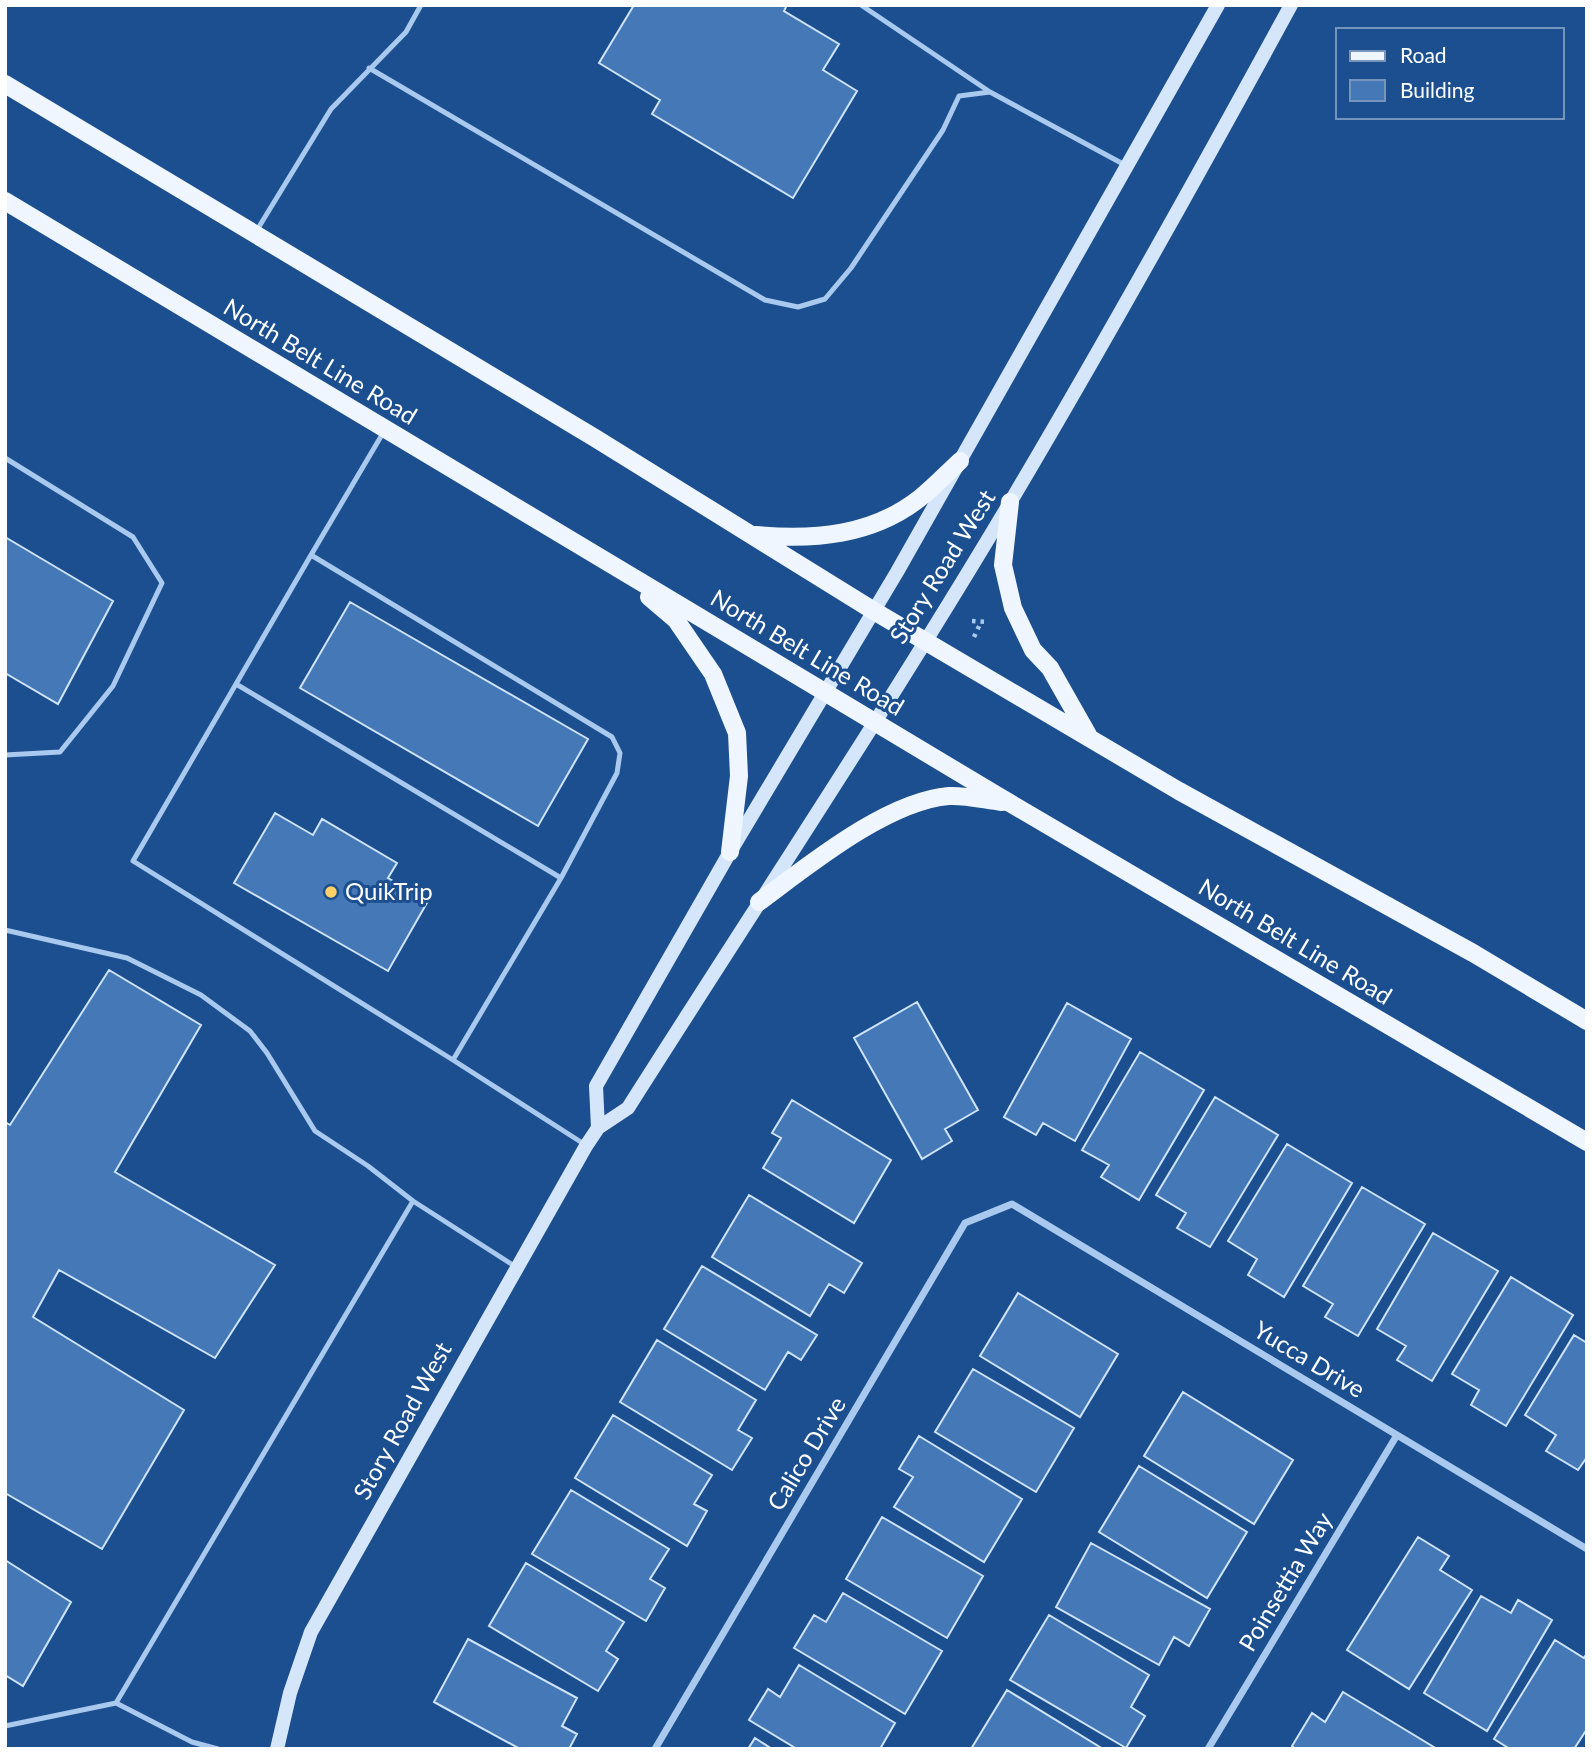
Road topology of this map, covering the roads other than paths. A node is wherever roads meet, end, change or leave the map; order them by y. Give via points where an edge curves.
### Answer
1 (421, 5) edge
2 (861, 5) edge
3 (1218, 5) edge
4 (1291, 5) edge
5 (369, 68) junction
6 (5, 84) edge
7 (990, 92) junction
8 (1128, 167) junction
9 (5, 201) edge
10 (254, 235) junction
11 (385, 430) junction
12 (5, 458) edge
13 (960, 461) junction
14 (1010, 502) junction
15 (752, 535) junction
16 (311, 555) junction
17 (615, 567) junction
18 (874, 611) junction
19 (925, 640) junction
20 (236, 684) junction
21 (825, 693) junction
22 (874, 722) junction
23 (1090, 738) junction
24 (5, 755) edge
25 (1011, 803) junction
26 (730, 852) junction
27 (561, 878) junction
28 (759, 902) junction
29 (5, 930) edge
30 (1587, 1021) edge
31 (453, 1060) junction
32 (598, 1128) junction
33 (1587, 1142) edge
34 (586, 1146) junction
35 (413, 1200) junction
36 (1012, 1203) joint
37 (516, 1267) junction
38 (1397, 1435) junction
39 (1587, 1549) edge
40 (116, 1703) junction
41 (5, 1726) edge
42 (218, 1749) edge
43 (277, 1749) edge
44 (655, 1749) edge
45 (1208, 1749) edge

1 - 5 lane via 405,32
2 - 7 lane
3 - 8 street, Story Road West
4 - 14 street, Story Road West
5 - 7 lane via 765,300 798,307 825,299 851,268 943,130 960,96
5 - 10 lane via 331,109
6 - 10 main road
7 - 8 lane
8 - 13 street, Story Road West
9 - 11 main road, North Belt Line Road
10 - 15 main road
11 - 16 lane
11 - 17 main road, North Belt Line Road
12 - 24 lane via 133,537 162,583 113,686 60,752
13 - 15 main road via 920,498 863,528 830,536
13 - 18 street, Story Road West
14 - 19 street, Story Road West
14 - 23 main road via 1003,565 1013,608 1033,650 1049,668
15 - 18 main road
16 - 20 lane
16 - 27 lane via 612,737 620,753 617,773
17 - 21 main road, North Belt Line Road
17 - 26 main road via 676,620 713,674 737,733 739,776
18 - 19 main road
18 - 21 street, Story Road West
19 - 22 street, Story Road West
19 - 23 main road
20 - 27 lane
20 - 31 lane via 133,861
21 - 22 main road, North Belt Line Road
21 - 26 street, Story Road West
22 - 25 main road, North Belt Line Road
22 - 28 street, Story Road West
23 - 30 main road
25 - 28 main road via 949,796 895,809
25 - 33 main road, North Belt Line Road
26 - 32 street, Story Road West via 596,1086
27 - 31 lane
28 - 32 street, Story Road West via 628,1108
29 - 35 lane via 127,958 201,995 250,1031 316,1131
31 - 34 lane
32 - 34 street, Story Road West
34 - 37 street, Story Road West
35 - 37 lane
35 - 40 lane
36 - 38 street, Yucca Drive
36 - 44 street, Calico Drive via 965,1223
37 - 43 street, Story Road West via 311,1632
38 - 39 street, Yucca Drive
38 - 45 street, Poinsettia Way
40 - 41 lane
40 - 42 lane via 192,1742

